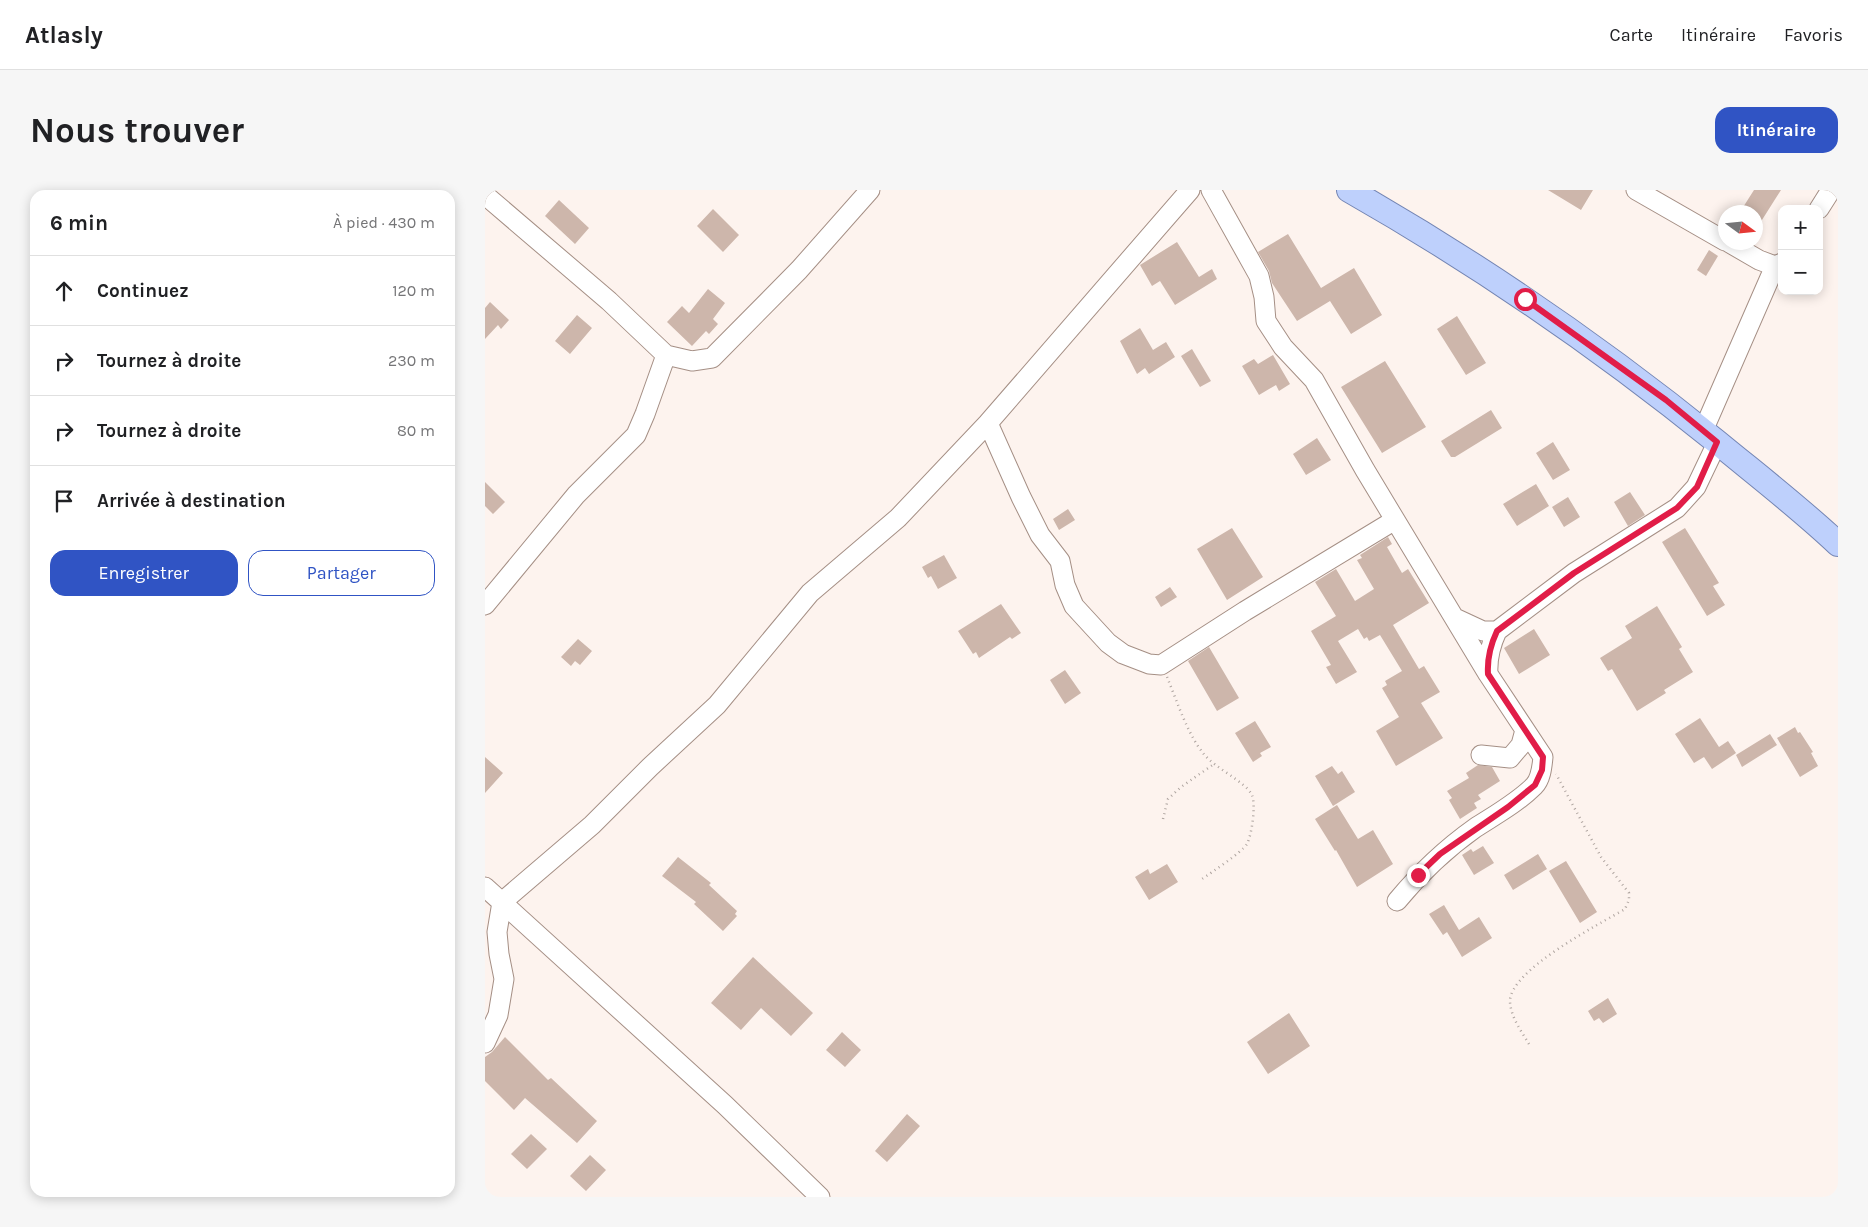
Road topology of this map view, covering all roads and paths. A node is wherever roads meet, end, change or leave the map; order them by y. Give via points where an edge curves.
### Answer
1 (870, 190) edge
2 (1190, 190) edge
3 (1211, 190) edge
4 (1349, 190) edge
5 (1636, 190) edge
6 (1831, 190) edge
7 (485, 195) edge
8 (1822, 205) edge
9 (1718, 237) edge
10 (1741, 250) edge
11 (1778, 265) edge
12 (1778, 267) edge
13 (666, 355) junction
14 (988, 423) junction
15 (1710, 437) junction
16 (1395, 520) junction
17 (1838, 544) edge
18 (485, 605) edge
19 (1455, 618) junction
20 (1497, 631) junction
21 (1161, 664) junction
22 (1488, 674) junction
23 (1525, 730) junction
24 (1481, 755) dead end
25 (1543, 757) junction
26 (1214, 764) junction
27 (1163, 819) dead end
28 (1202, 880) dead end
29 (485, 887) edge
30 (1397, 901) dead end
31 (502, 902) junction
32 (485, 1043) edge
33 (1529, 1044) dead end
34 (820, 1197) edge

1 - 13 street via 799,270 712,358 692,361
2 - 14 street
3 - 16 street via 1259,276 1266,321 1283,347 1314,380
4 - 15 main road via 1456,253 1525,299 1666,400
5 - 9 street
6 - 8 street
7 - 13 street via 609,301
10 - 11 street via 1759,260
12 - 15 street
13 - 18 street via 636,434 576,495
14 - 21 street via 1021,497 1041,535 1060,561 1074,606 1108,643 1123,654 1149,664
14 - 31 street via 898,518 810,593 717,705 592,826
15 - 17 main road
15 - 20 street via 1697,487 1677,508 1574,573
16 - 19 street
16 - 21 street
19 - 20 street via 1483,630
19 - 22 street
20 - 22 street via 1487,659
21 - 26 path via 1186,723 1202,753
22 - 23 street
23 - 24 street via 1521,745 1510,758
23 - 25 street
25 - 30 street via 1542,770 1535,785 1440,854
25 - 33 path via 1561,781 1601,857 1629,893 1629,900 1625,909 1554,951 1523,976 1515,987 1510,1000 1514,1018
26 - 27 path via 1168,799
26 - 28 path via 1252,795 1254,814 1246,844
29 - 31 street
31 - 32 street via 497,932 504,979 498,1015
31 - 34 street via 725,1105

